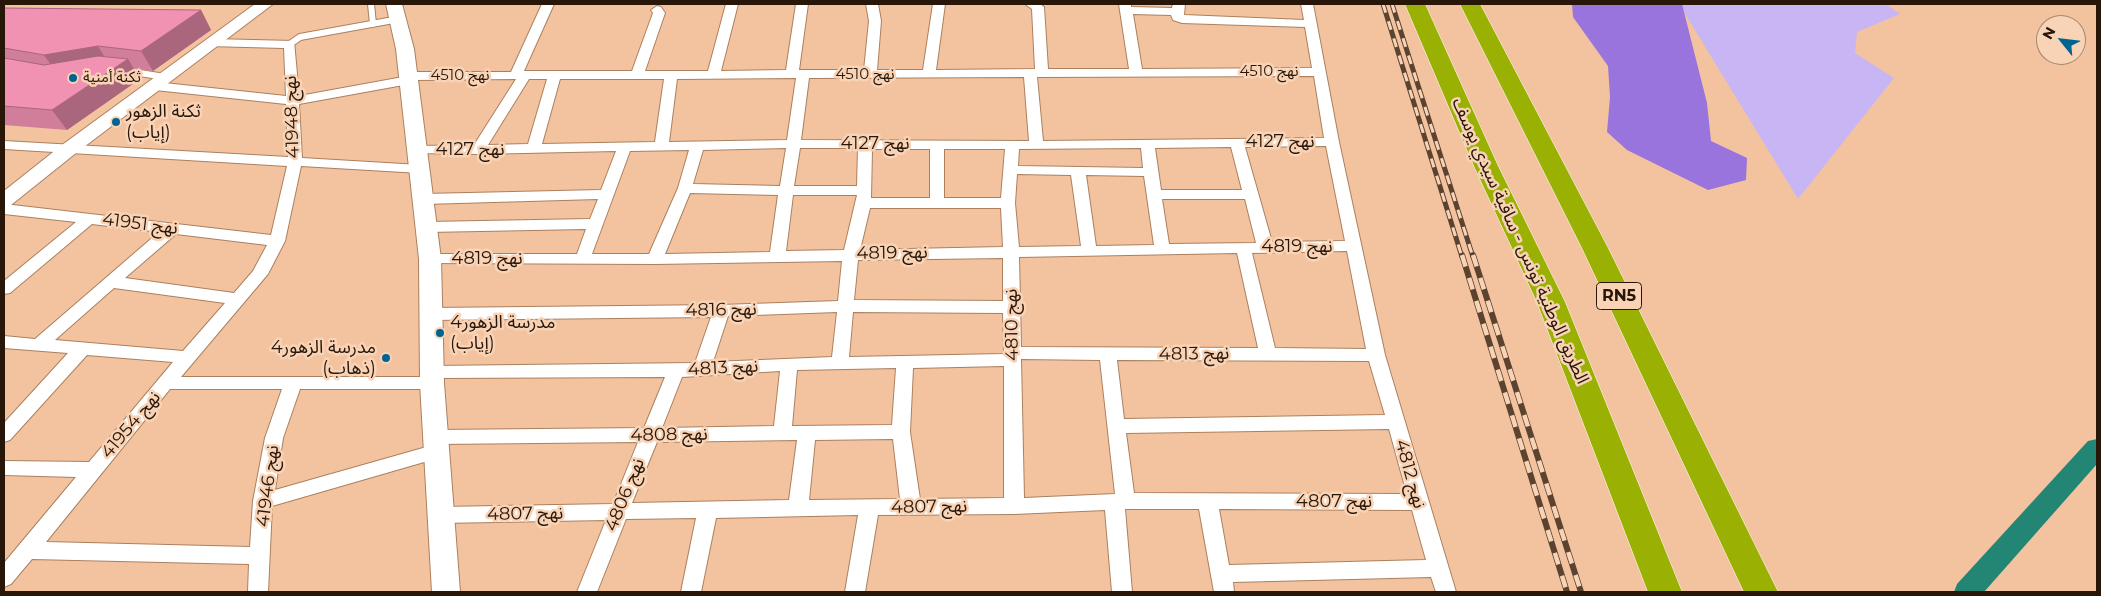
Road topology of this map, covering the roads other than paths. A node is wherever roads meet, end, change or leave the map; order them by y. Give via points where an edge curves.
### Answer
1 (260, 4) edge
2 (265, 4) edge
3 (371, 4) edge
4 (548, 4) edge
5 (732, 4) edge
6 (802, 4) edge
7 (872, 4) edge
8 (940, 4) edge
9 (1031, 4) edge
10 (1307, 4) edge
11 (1415, 4) edge
12 (1470, 4) edge
13 (1125, 7) edge
14 (1178, 8) edge
15 (657, 10) dead end
16 (396, 11) edge
17 (245, 18) junction
18 (373, 24) junction
19 (1312, 24) junction
20 (212, 43) junction
21 (290, 44) junction
22 (121, 70) edge
23 (1320, 72) junction
24 (1136, 73) junction
25 (929, 74) junction
26 (1036, 74) junction
27 (520, 75) junction
28 (555, 75) junction
29 (637, 75) junction
30 (670, 75) junction
31 (713, 75) junction
32 (798, 75) junction
33 (870, 75) junction
34 (409, 78) junction
35 (161, 82) junction
36 (292, 101) junction
37 (1237, 142) junction
38 (1332, 142) junction
39 (791, 144) junction
40 (865, 144) junction
41 (937, 144) junction
42 (1012, 144) junction
43 (1147, 144) junction
44 (4, 145) edge
45 (1036, 145) junction
46 (697, 146) junction
47 (661, 147) junction
48 (624, 148) junction
49 (533, 149) junction
50 (68, 150) junction
51 (478, 150) junction
52 (419, 159) junction
53 (295, 163) junction
54 (1011, 170) junction
55 (1078, 171) junction
56 (1151, 172) junction
57 (684, 188) junction
58 (787, 191) junction
59 (607, 194) junction
60 (1250, 194) junction
61 (1154, 195) junction
62 (863, 197) junction
63 (424, 199) junction
64 (4, 201) edge
65 (937, 203) junction
66 (1008, 203) junction
67 (4, 209) edge
68 (90, 218) junction
69 (595, 224) junction
70 (427, 227) junction
71 (173, 228) junction
72 (277, 241) junction
73 (1354, 246) junction
74 (1243, 247) junction
75 (1265, 247) junction
76 (1162, 249) junction
77 (1089, 250) junction
78 (1011, 251) junction
79 (851, 254) junction
80 (776, 257) junction
81 (584, 258) junction
82 (430, 259) junction
83 (655, 259) junction
84 (260, 274) joint
85 (111, 282) junction
86 (4, 289) edge
87 (238, 299) junction
88 (846, 306) junction
89 (1011, 306) junction
90 (721, 311) junction
91 (430, 314) junction
92 (4, 342) edge
93 (40, 344) junction
94 (83, 348) junction
95 (1268, 353) junction
96 (1108, 355) junction
97 (1376, 355) junction
98 (187, 357) junction
99 (1013, 357) junction
100 (904, 362) junction
101 (840, 363) junction
102 (789, 364) junction
103 (702, 370) junction
104 (676, 371) junction
105 (432, 377) junction
106 (166, 383) junction
107 (293, 384) junction
108 (1395, 422) junction
109 (1116, 426) junction
110 (807, 432) junction
111 (901, 432) junction
112 (782, 433) junction
113 (4, 435) edge
114 (649, 435) junction
115 (437, 444) junction
116 (4, 468) edge
117 (93, 470) junction
118 (263, 501) junction
119 (1119, 501) junction
120 (1208, 502) junction
121 (1418, 502) junction
122 (1014, 506) junction
123 (911, 507) junction
124 (798, 508) junction
125 (869, 509) junction
126 (708, 510) junction
127 (619, 512) junction
128 (441, 515) junction
129 (26, 550) junction
130 (260, 556) junction
131 (1439, 568) junction
132 (4, 578) edge
133 (1222, 583) edge
134 (258, 592) edge
135 (446, 592) edge
136 (587, 592) edge
137 (690, 592) edge
138 (855, 592) edge
139 (1122, 592) edge
140 (1446, 592) edge
141 (1665, 592) edge
142 (1761, 592) edge

1 - 17 main road
2 - 17 main road
3 - 18 lane
4 - 27 street
5 - 31 street
6 - 32 street
7 - 33 street
8 - 25 street
9 - 26 street via 1038,7
10 - 19 street, نهج 4127
11 - 141 highway, الطريق الوطنية تونس - ساقية سيدي يوسف via 1486,166 1551,302
12 - 142 highway, RN5 via 1595,248
13 - 14 street
13 - 24 street
14 - 19 street via 1178,18 1186,20
15 - 29 street via 659,13
16 - 18 lane
16 - 34 main road
17 - 20 main road
18 - 21 lane via 300,38
19 - 23 street, نهج 4127
20 - 21 street
20 - 35 main road
21 - 36 street, نهج 41948
22 - 35 lane
23 - 24 street, نهج 4510
23 - 38 street, نهج 4127
24 - 26 street, نهج 4510
25 - 26 street, نهج 4510
25 - 33 street, نهج 4510
26 - 45 street
27 - 28 street, نهج 4510
27 - 34 street, نهج 4510
27 - 51 street
28 - 29 street, نهج 4510
28 - 49 street
29 - 30 street, نهج 4510
30 - 31 street, نهج 4510
30 - 47 street
31 - 32 street, نهج 4510
32 - 33 street, نهج 4510
32 - 39 street
34 - 36 street, نهج 4510
34 - 52 main road
35 - 36 street, نهج 4510
35 - 50 main road
36 - 53 street, نهج 41948
37 - 38 street, نهج 4127
37 - 43 street, نهج 4127
37 - 60 street
38 - 73 street, نهج 4127
39 - 40 street, نهج 4127
39 - 46 street, نهج 4127
39 - 58 street
40 - 41 street, نهج 4127
40 - 62 street
41 - 42 street, نهج 4127
41 - 65 street
42 - 45 street, نهج 4127
42 - 54 street, نهج 4810
43 - 45 street, نهج 4127
43 - 56 street
44 - 50 street, نهج 4127
46 - 47 street, نهج 4127
46 - 57 street
47 - 48 street, نهج 4127
48 - 49 street, نهج 4127
48 - 59 street
49 - 51 street, نهج 4127
50 - 53 street, نهج 4127
50 - 64 main road
51 - 52 street, نهج 4127
52 - 53 street, نهج 4127
52 - 63 main road
53 - 72 street, نهج 41948
54 - 55 street
54 - 66 street, نهج 4810
55 - 56 street
55 - 77 street
56 - 61 street
57 - 58 street
57 - 83 street
58 - 62 street
58 - 80 street
59 - 63 street
59 - 69 street
60 - 61 street
60 - 75 street
61 - 76 street
62 - 65 street
62 - 79 street
63 - 70 main road
65 - 66 street
66 - 78 street, نهج 4810
67 - 68 street, نهج 41951
68 - 71 street, نهج 41951
68 - 86 street
69 - 70 street
69 - 81 street
70 - 82 main road
71 - 72 street, نهج 41951
71 - 85 street
72 - 84 street, نهج 41948
73 - 75 street, نهج 4819
73 - 97 street, نهج 4127
74 - 75 street, نهج 4819
74 - 76 street, نهج 4819
74 - 95 street
76 - 77 street, نهج 4819
77 - 78 street, نهج 4819
78 - 79 street, نهج 4819
78 - 89 street, نهج 4810
79 - 80 street, نهج 4819
79 - 88 street
80 - 83 street, نهج 4819
81 - 82 street, نهج 4819
81 - 83 street, نهج 4819
82 - 91 main road
84 - 87 street, نهج 41954
85 - 87 street
85 - 93 street
87 - 98 street, نهج 41954
88 - 89 street, نهج 4816
88 - 90 street, نهج 4816
88 - 101 street
89 - 99 street, نهج 4810
90 - 91 street, نهج 4816
90 - 103 street
91 - 105 main road
92 - 93 street
93 - 94 street
94 - 98 street
94 - 113 street
95 - 96 street, نهج 4813
95 - 97 street, نهج 4813
96 - 99 street, نهج 4813
96 - 109 street
97 - 108 street, نهج 4812
98 - 106 street, نهج 41954
99 - 100 street, نهج 4813
99 - 122 street, نهج 4810
100 - 101 street, نهج 4813
100 - 111 street
101 - 102 street, نهج 4813
102 - 103 street, نهج 4813
102 - 112 street
103 - 104 street, نهج 4813
104 - 105 street, نهج 4813
104 - 114 street, نهج 4806
105 - 107 street, نهج 4813
105 - 115 main road
106 - 107 street, نهج 4813
106 - 117 street, نهج 41954
107 - 118 street, نهج 41946 via 274,438
108 - 109 street
108 - 121 street, نهج 4812
109 - 119 street
110 - 111 street, نهج 4808
110 - 112 street, نهج 4808
110 - 124 street
111 - 123 street
112 - 114 street, نهج 4808
114 - 115 street, نهج 4808
114 - 127 street, نهج 4806
115 - 118 street, نهج 4808
115 - 128 main road
116 - 117 street
117 - 129 street, نهج 41954
118 - 130 street, نهج 41946
119 - 120 street, نهج 4807
119 - 122 street, نهج 4807
119 - 139 street
120 - 121 street, نهج 4807
120 - 133 street
121 - 131 street, نهج 4812
122 - 123 street, نهج 4807
123 - 125 street, نهج 4807
124 - 125 street, نهج 4807
124 - 126 street, نهج 4807
125 - 138 street
126 - 127 street, نهج 4807
126 - 137 street
127 - 128 street, نهج 4807
127 - 136 street, نهج 4806
128 - 135 main road
129 - 130 street
129 - 132 street, نهج 41954
130 - 134 street, نهج 41946
131 - 133 street
131 - 140 street, نهج 4812

